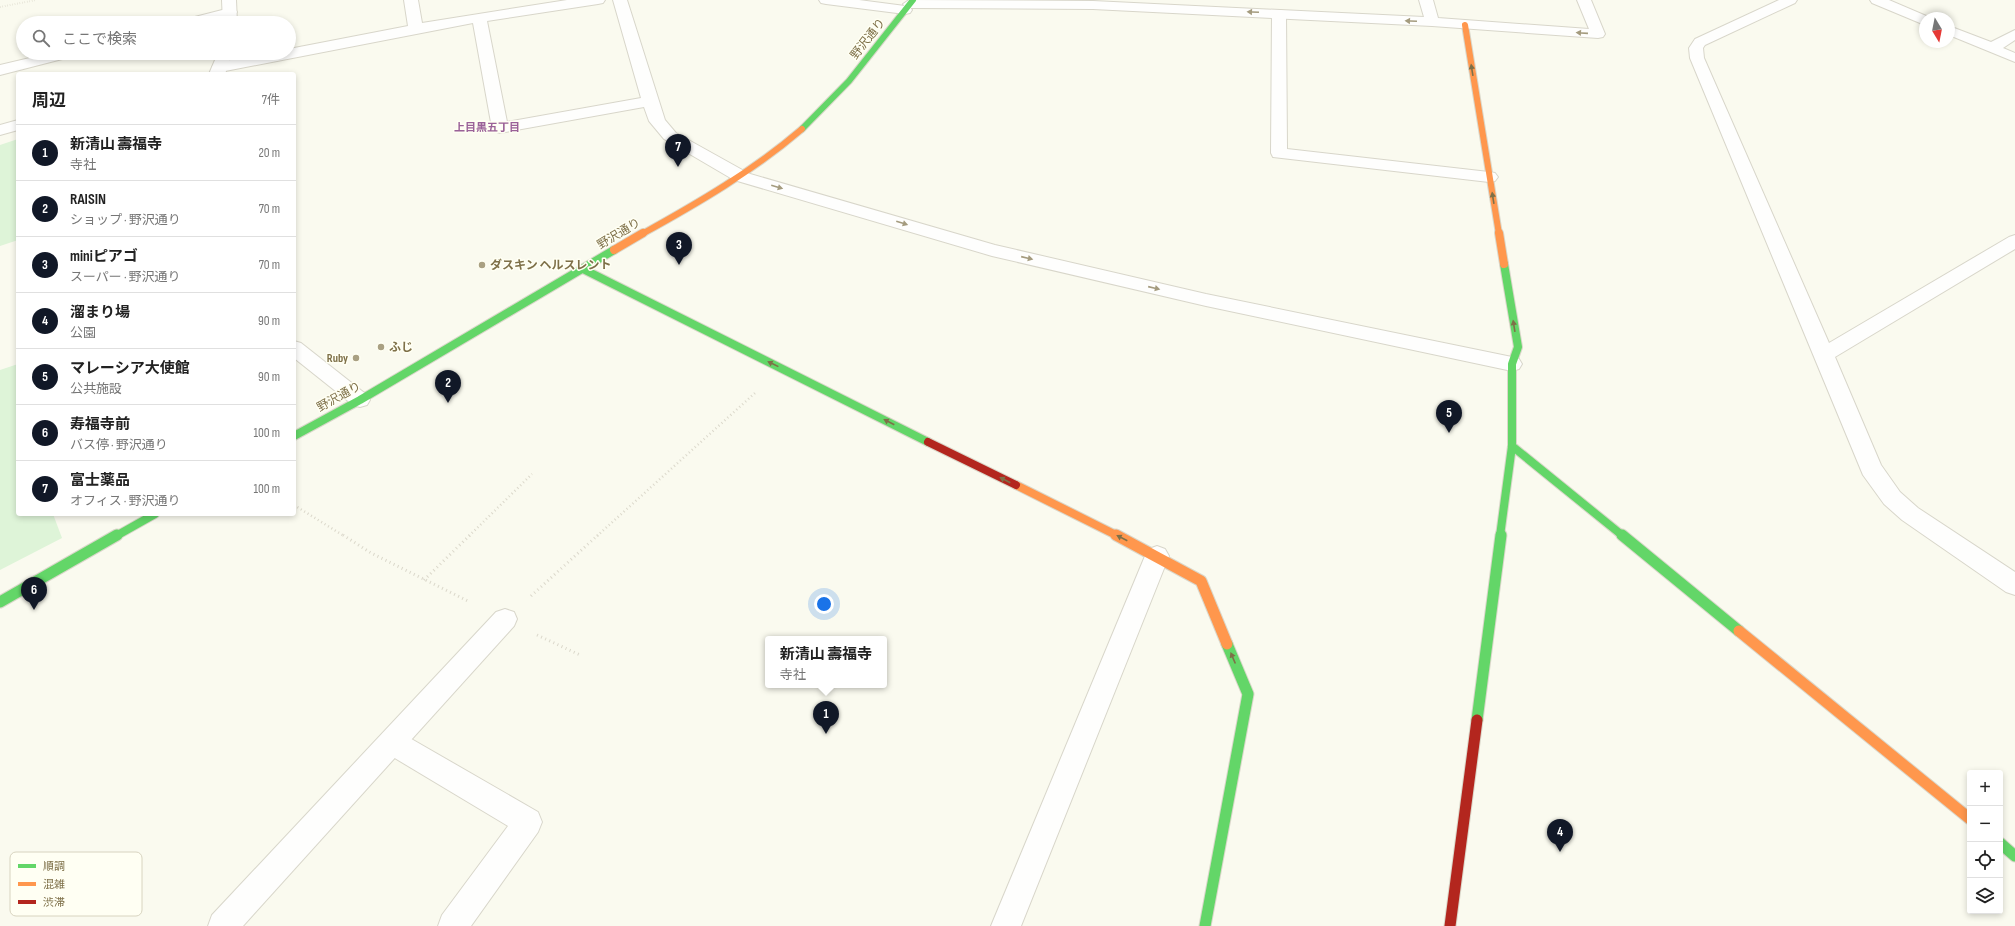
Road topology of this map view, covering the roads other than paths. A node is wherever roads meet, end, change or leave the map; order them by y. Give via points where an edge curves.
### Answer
1 (411, 0) edge
2 (598, 0) edge
3 (620, 0) edge
4 (826, 0) edge
5 (1426, 0) edge
6 (1584, 0) edge
7 (1790, 0) edge
8 (1877, 0) edge
9 (1093, 3) edge
10 (533, 4) edge
11 (909, 5) edge
12 (1275, 9) edge
13 (230, 12) edge
14 (215, 16) edge
15 (479, 18) junction
16 (1919, 18) edge
17 (1432, 22) junction
18 (1465, 25) junction
19 (415, 28) junction
20 (1955, 33) edge
21 (2015, 34) edge
22 (1992, 48) junction
23 (296, 51) edge
24 (2015, 58) edge
25 (41, 60) edge
26 (246, 60) edge
27 (220, 65) edge
28 (0, 70) edge
29 (650, 101) junction
30 (16, 126) edge
31 (0, 130) edge
32 (740, 176) junction
33 (1489, 177) junction
34 (2015, 241) edge
35 (583, 269) junction
36 (296, 350) edge
37 (1824, 355) junction
38 (1512, 364) junction
39 (360, 400) junction
40 (296, 435) edge
41 (1512, 446) junction
42 (151, 516) edge
43 (1157, 556) junction
44 (2015, 585) edge
45 (0, 602) edge
46 (505, 619) road end
47 (392, 742) junction
48 (1967, 817) edge
49 (2003, 846) edge
50 (2015, 856) edge
51 (232, 924) edge
52 (453, 926) edge
53 (1006, 926) edge
54 (1205, 926) edge
55 (1450, 926) edge

1 - 19 street
2 - 10 street
3 - 29 street
4 - 11 street
5 - 17 street
6 -> 18 street via 1598,34
7 - 37 street via 1700,42 1696,48 1697,58
8 - 16 street
9 - 11 street
12 -> 9 street
10 - 15 street
11 - 32 street, 野沢通り via 849,81 818,114 788,142
17 -> 12 street
12 - 33 street via 1279,153
13 - 14 street
15 - 19 street
15 - 29 street via 500,128
17 - 18 street
33 -> 18 street
19 - 23 street
20 - 22 street
21 - 22 street
22 - 24 street
25 - 28 street
26 - 27 street
29 - 32 street via 657,121 670,136
30 - 31 street
32 - 35 street, 野沢通り
32 -> 38 street via 992,250 1206,300
38 -> 33 street via 1518,347
34 - 37 street
35 - 39 street, 野沢通り
43 -> 35 street
36 - 39 street
37 - 44 street via 1871,469 1892,498 1910,514
38 - 41 street
39 - 40 street, 野沢通り
41 - 48 street
41 - 55 street
42 - 45 street
43 - 53 street
54 -> 43 street via 1248,694 1201,581
46 - 47 street
47 - 51 street
47 - 52 street via 528,822
49 - 50 street

